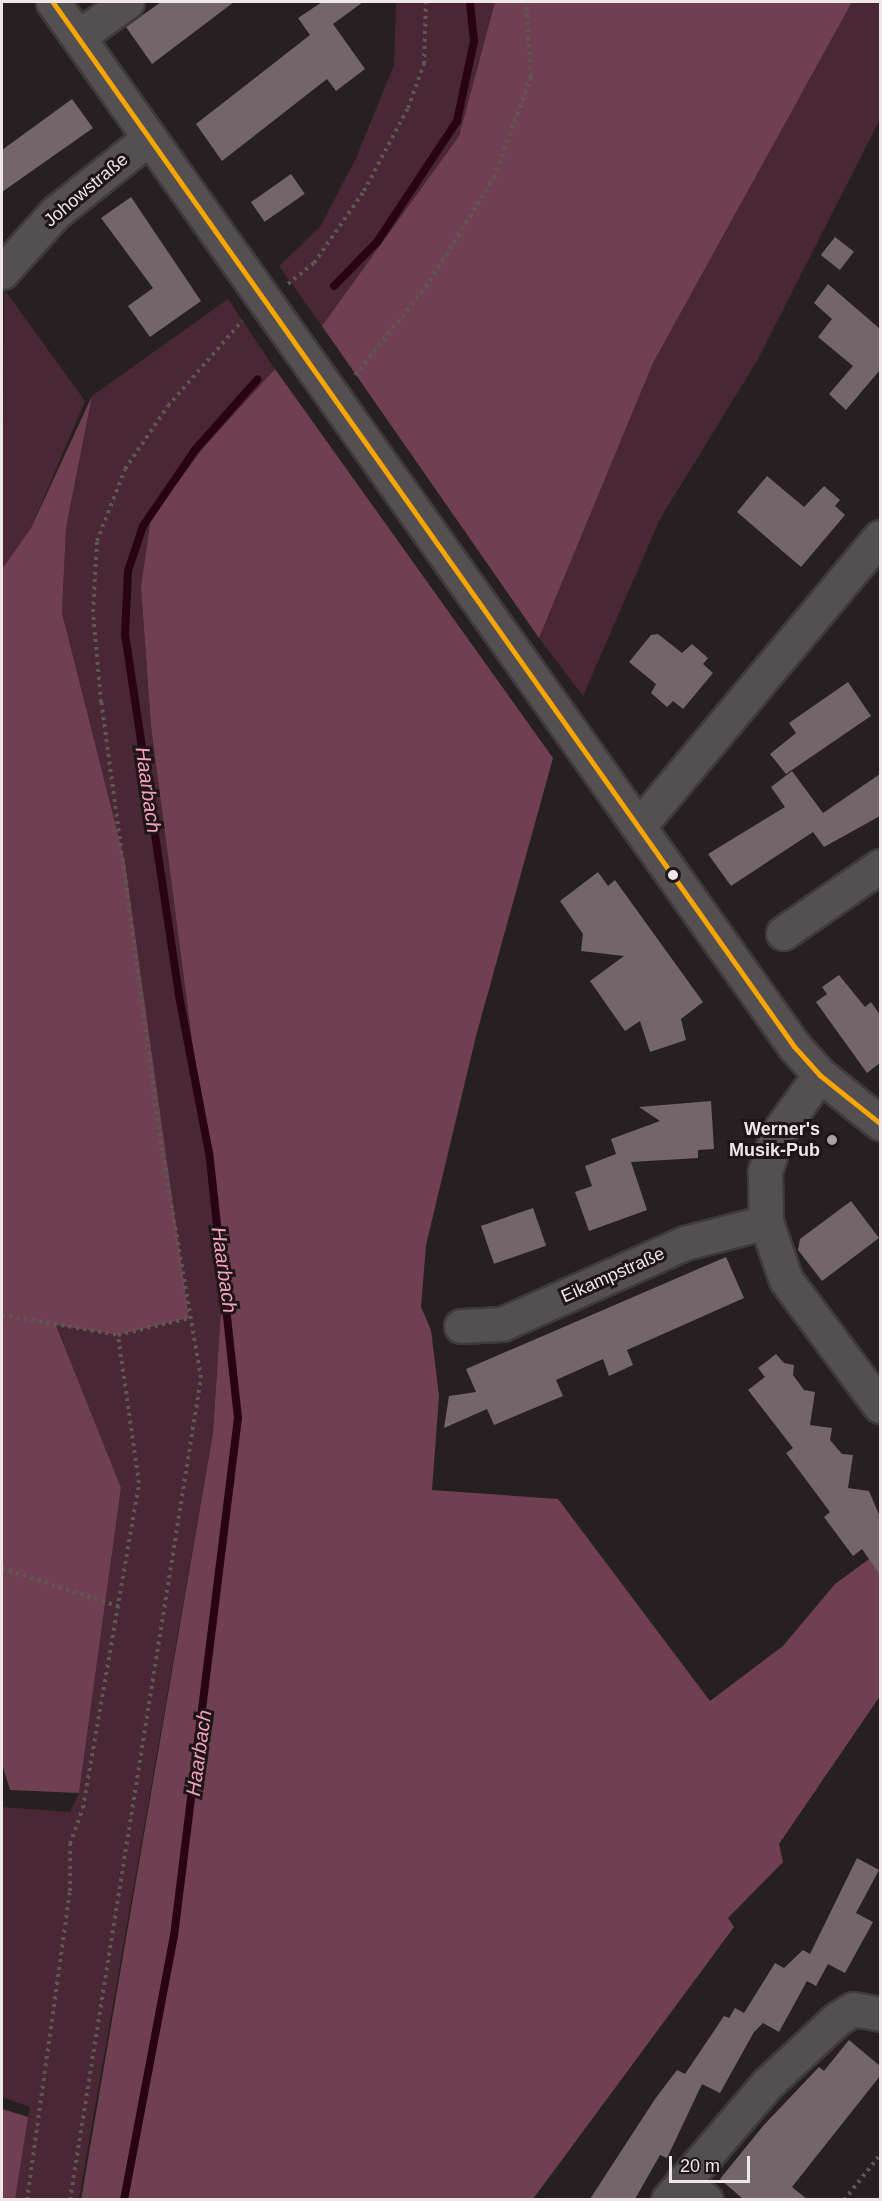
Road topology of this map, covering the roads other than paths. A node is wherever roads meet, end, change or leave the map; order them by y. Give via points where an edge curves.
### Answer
1 (52, 2) edge
2 (127, 2) edge
3 (78, 37) junction
4 (149, 138) junction
5 (2, 272) edge
6 (880, 537) edge
7 (639, 826) junction
8 (880, 866) edge
9 (783, 933) dead end
10 (820, 1075) junction
11 (880, 1123) edge
12 (766, 1222) junction
13 (460, 1326) dead end
14 (880, 1406) edge
15 (880, 2014) edge
16 (686, 2193) edge

1 - 3 street
2 - 3 street
3 - 4 street
4 - 5 street, Johowstraße via 55,213
4 - 7 street
6 - 7 street
7 - 10 street
8 - 9 street
10 - 11 street
10 - 12 street via 777,1134 765,1172
12 - 13 street, Eikampstraße via 685,1243 502,1324
12 - 14 street via 786,1280
15 - 16 street via 853,2009 837,2019 767,2084

